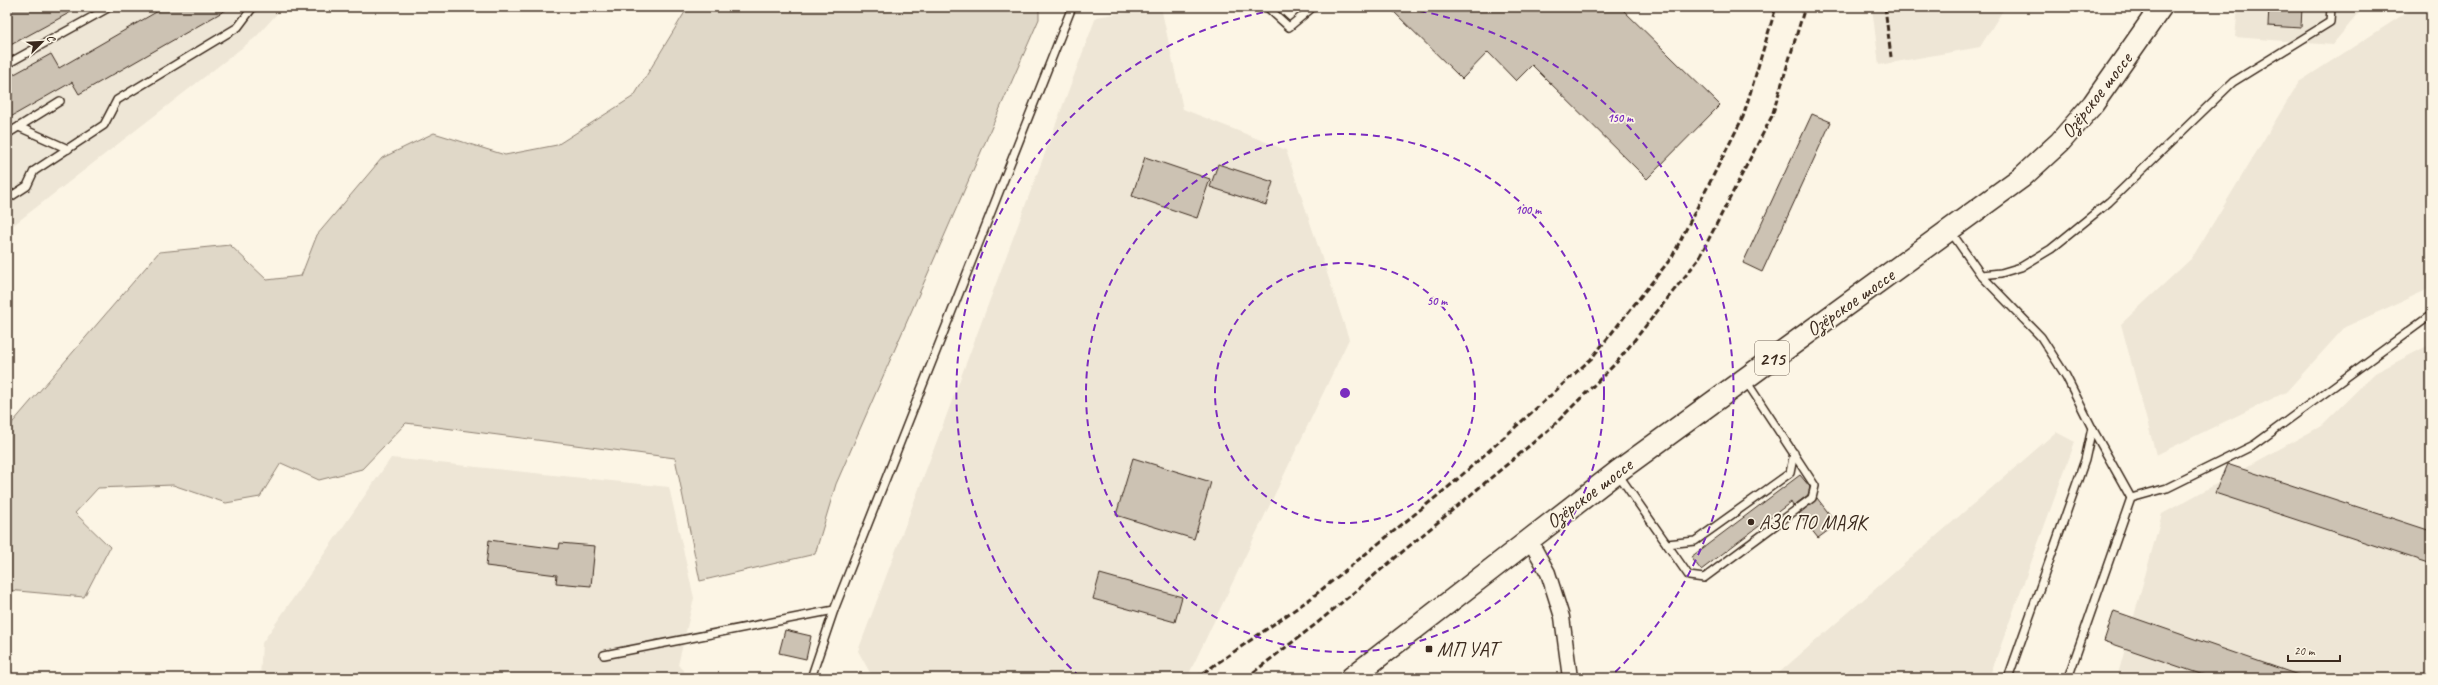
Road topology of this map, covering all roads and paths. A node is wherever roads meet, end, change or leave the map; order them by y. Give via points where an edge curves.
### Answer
1 (110, 7) edge
2 (253, 7) edge
3 (1072, 7) edge
4 (1267, 7) edge
5 (1313, 7) edge
6 (2161, 7) edge
7 (2331, 7) edge
8 (7, 64) edge
9 (60, 101) dead end
10 (20, 127) junction
11 (7, 134) edge
12 (68, 149) junction
13 (7, 199) edge
14 (1950, 231) junction
15 (1981, 275) junction
16 (2431, 315) edge
17 (1744, 378) junction
18 (2092, 428) junction
19 (1794, 453) junction
20 (1617, 472) junction
21 (2131, 498) junction
22 (1528, 539) junction
23 (1667, 544) junction
24 (834, 610) junction
25 (604, 655) dead end
26 (811, 678) edge
27 (1351, 678) edge
28 (1570, 678) edge
29 (2008, 678) edge
30 (2068, 678) edge

1 - 8 lane
2 - 12 lane via 238,27 117,100 104,125
3 - 24 lane
4 - 5 lane via 1289,27
6 - 14 main road, Озёрское шоссе / 215 via 2094,104 2060,142 2022,177
7 - 15 lane via 2330,22 2233,82 2109,202 2051,249 2021,267
9 - 10 lane
10 - 11 lane
10 - 12 lane
12 - 13 lane via 34,171 27,186
14 - 15 lane
14 - 17 main road, Озёрское шоссе / 215
15 - 18 lane via 2041,337 2066,376
16 - 21 lane via 2254,445 2167,488
17 - 19 lane
17 - 20 main road, Озёрское шоссе / 215
18 - 21 lane
18 - 29 lane via 2085,460
19 - 23 lane via 1790,473 1695,541
19 - 23 lane via 1814,486 1812,498 1704,578 1689,576
20 - 22 main road, Озёрское шоссе / 215
20 - 23 lane
21 - 30 lane
22 - 27 main road, Озёрское шоссе / 215
22 - 28 street via 1548,573 1562,617
24 - 25 lane
24 - 26 lane

